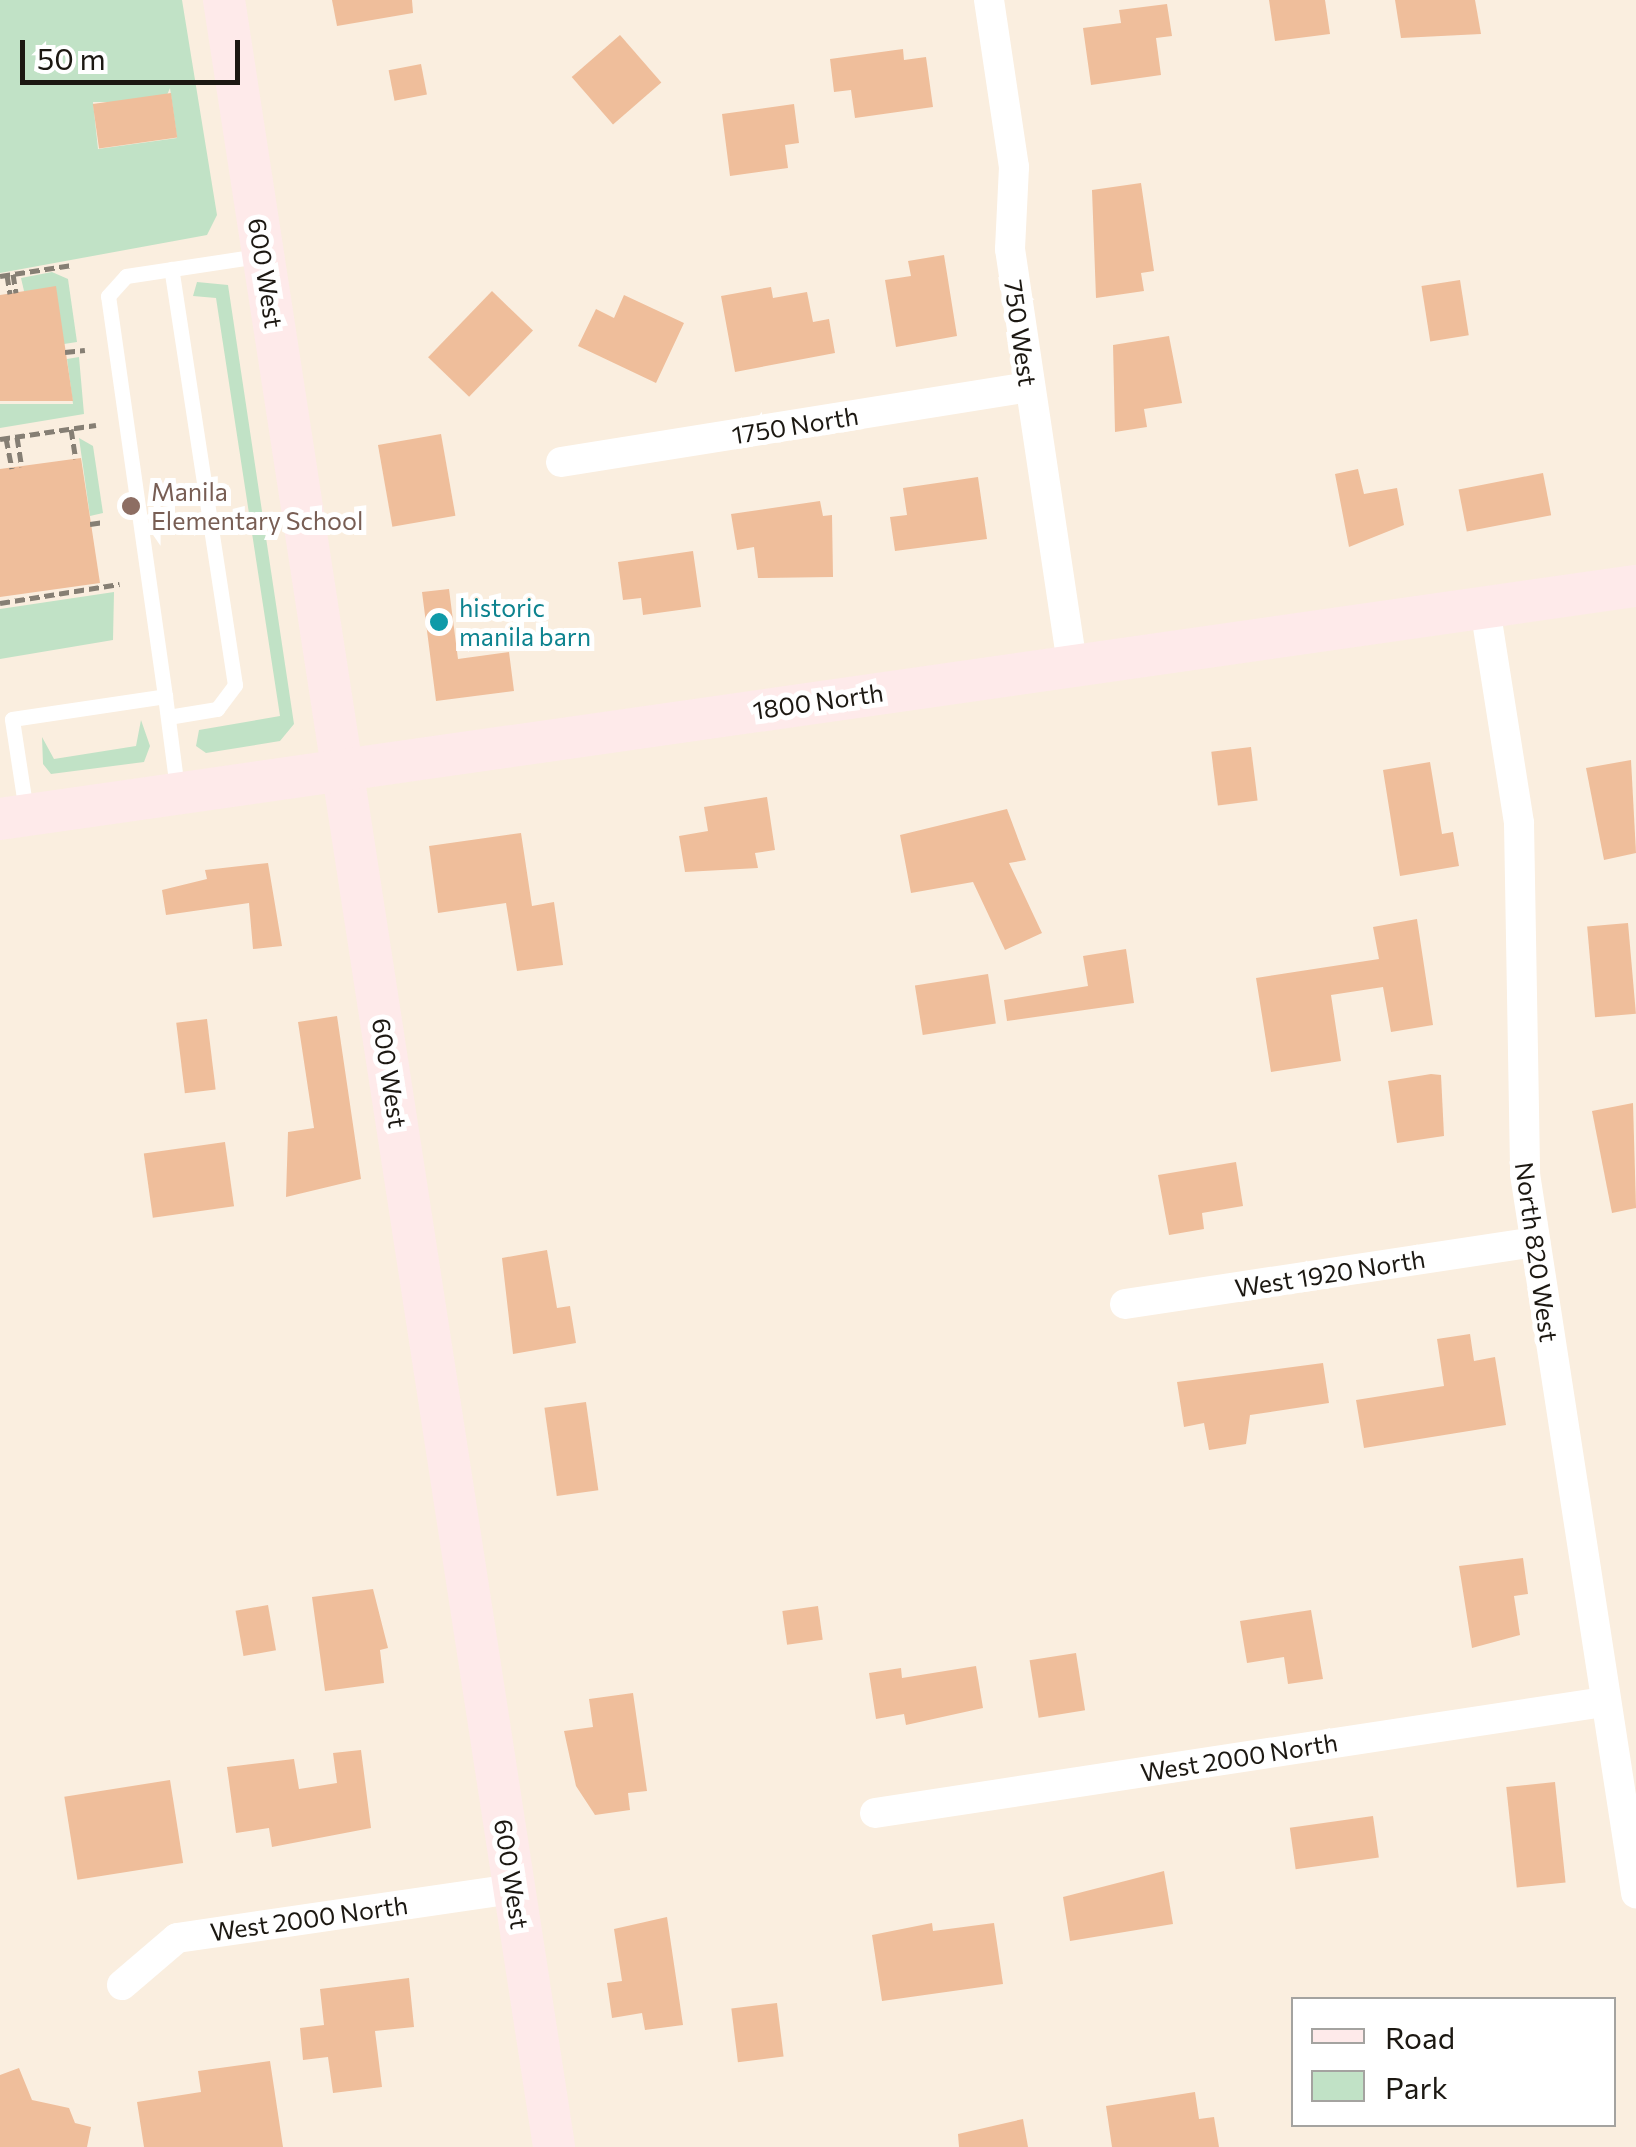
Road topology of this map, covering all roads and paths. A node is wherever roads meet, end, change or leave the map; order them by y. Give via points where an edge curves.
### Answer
1 (224, 0) edge
2 (989, 0) edge
3 (263, 256) junction
4 (72, 266) dead end
5 (171, 268) junction
6 (7, 275) edge
7 (13, 293) dead end
8 (85, 350) dead end
9 (66, 352) dead end
10 (1028, 387) junction
11 (96, 425) dead end
12 (71, 429) junction
13 (17, 437) junction
14 (3, 439) edge
15 (76, 459) dead end
16 (561, 462) dead end
17 (22, 467) dead end
18 (12, 468) dead end
19 (104, 522) dead end
20 (90, 524) dead end
21 (120, 584) dead end
22 (1636, 586) edge
23 (0, 603) edge
24 (1484, 608) junction
25 (1072, 664) junction
26 (165, 696) junction
27 (168, 717) junction
28 (345, 770) junction
29 (178, 792) junction
30 (13, 817) edge
31 (1535, 1242) junction
32 (1125, 1304) dead end
33 (1604, 1702) junction
34 (875, 1813) dead end
35 (514, 1889) junction
36 (1636, 1893) edge
37 (122, 1986) dead end
38 (554, 2147) edge

1 - 3 street, 600 West
2 - 10 street, 750 West via 1014,167 1010,249
3 - 5 lane
3 - 28 street, 600 West
4 - 6 path
5 - 26 lane via 118,280 108,304
5 - 27 lane via 235,685 217,709
6 - 7 path
8 - 9 path
10 - 16 street, 1750 North
10 - 25 street, 750 West
11 - 12 path
12 - 13 path
12 - 15 path
13 - 14 path
13 - 17 path
14 - 18 path
19 - 20 path
21 - 23 path
22 - 24 street, 1800 North
24 - 25 street, 1800 North
24 - 31 street, North 820 West via 1519,822 1516,1084
25 - 28 street, 1800 North
26 - 27 lane
26 - 30 lane via 12,719
27 - 29 lane
28 - 29 street, 1800 North
28 - 35 street, 600 West
29 - 30 street, 1800 North
31 - 32 street, West 1920 North
31 - 33 street, North 820 West
33 - 34 street, West 2000 North
33 - 36 street, North 820 West
35 - 37 street, West 2000 North via 176,1938
35 - 38 street, 600 West

